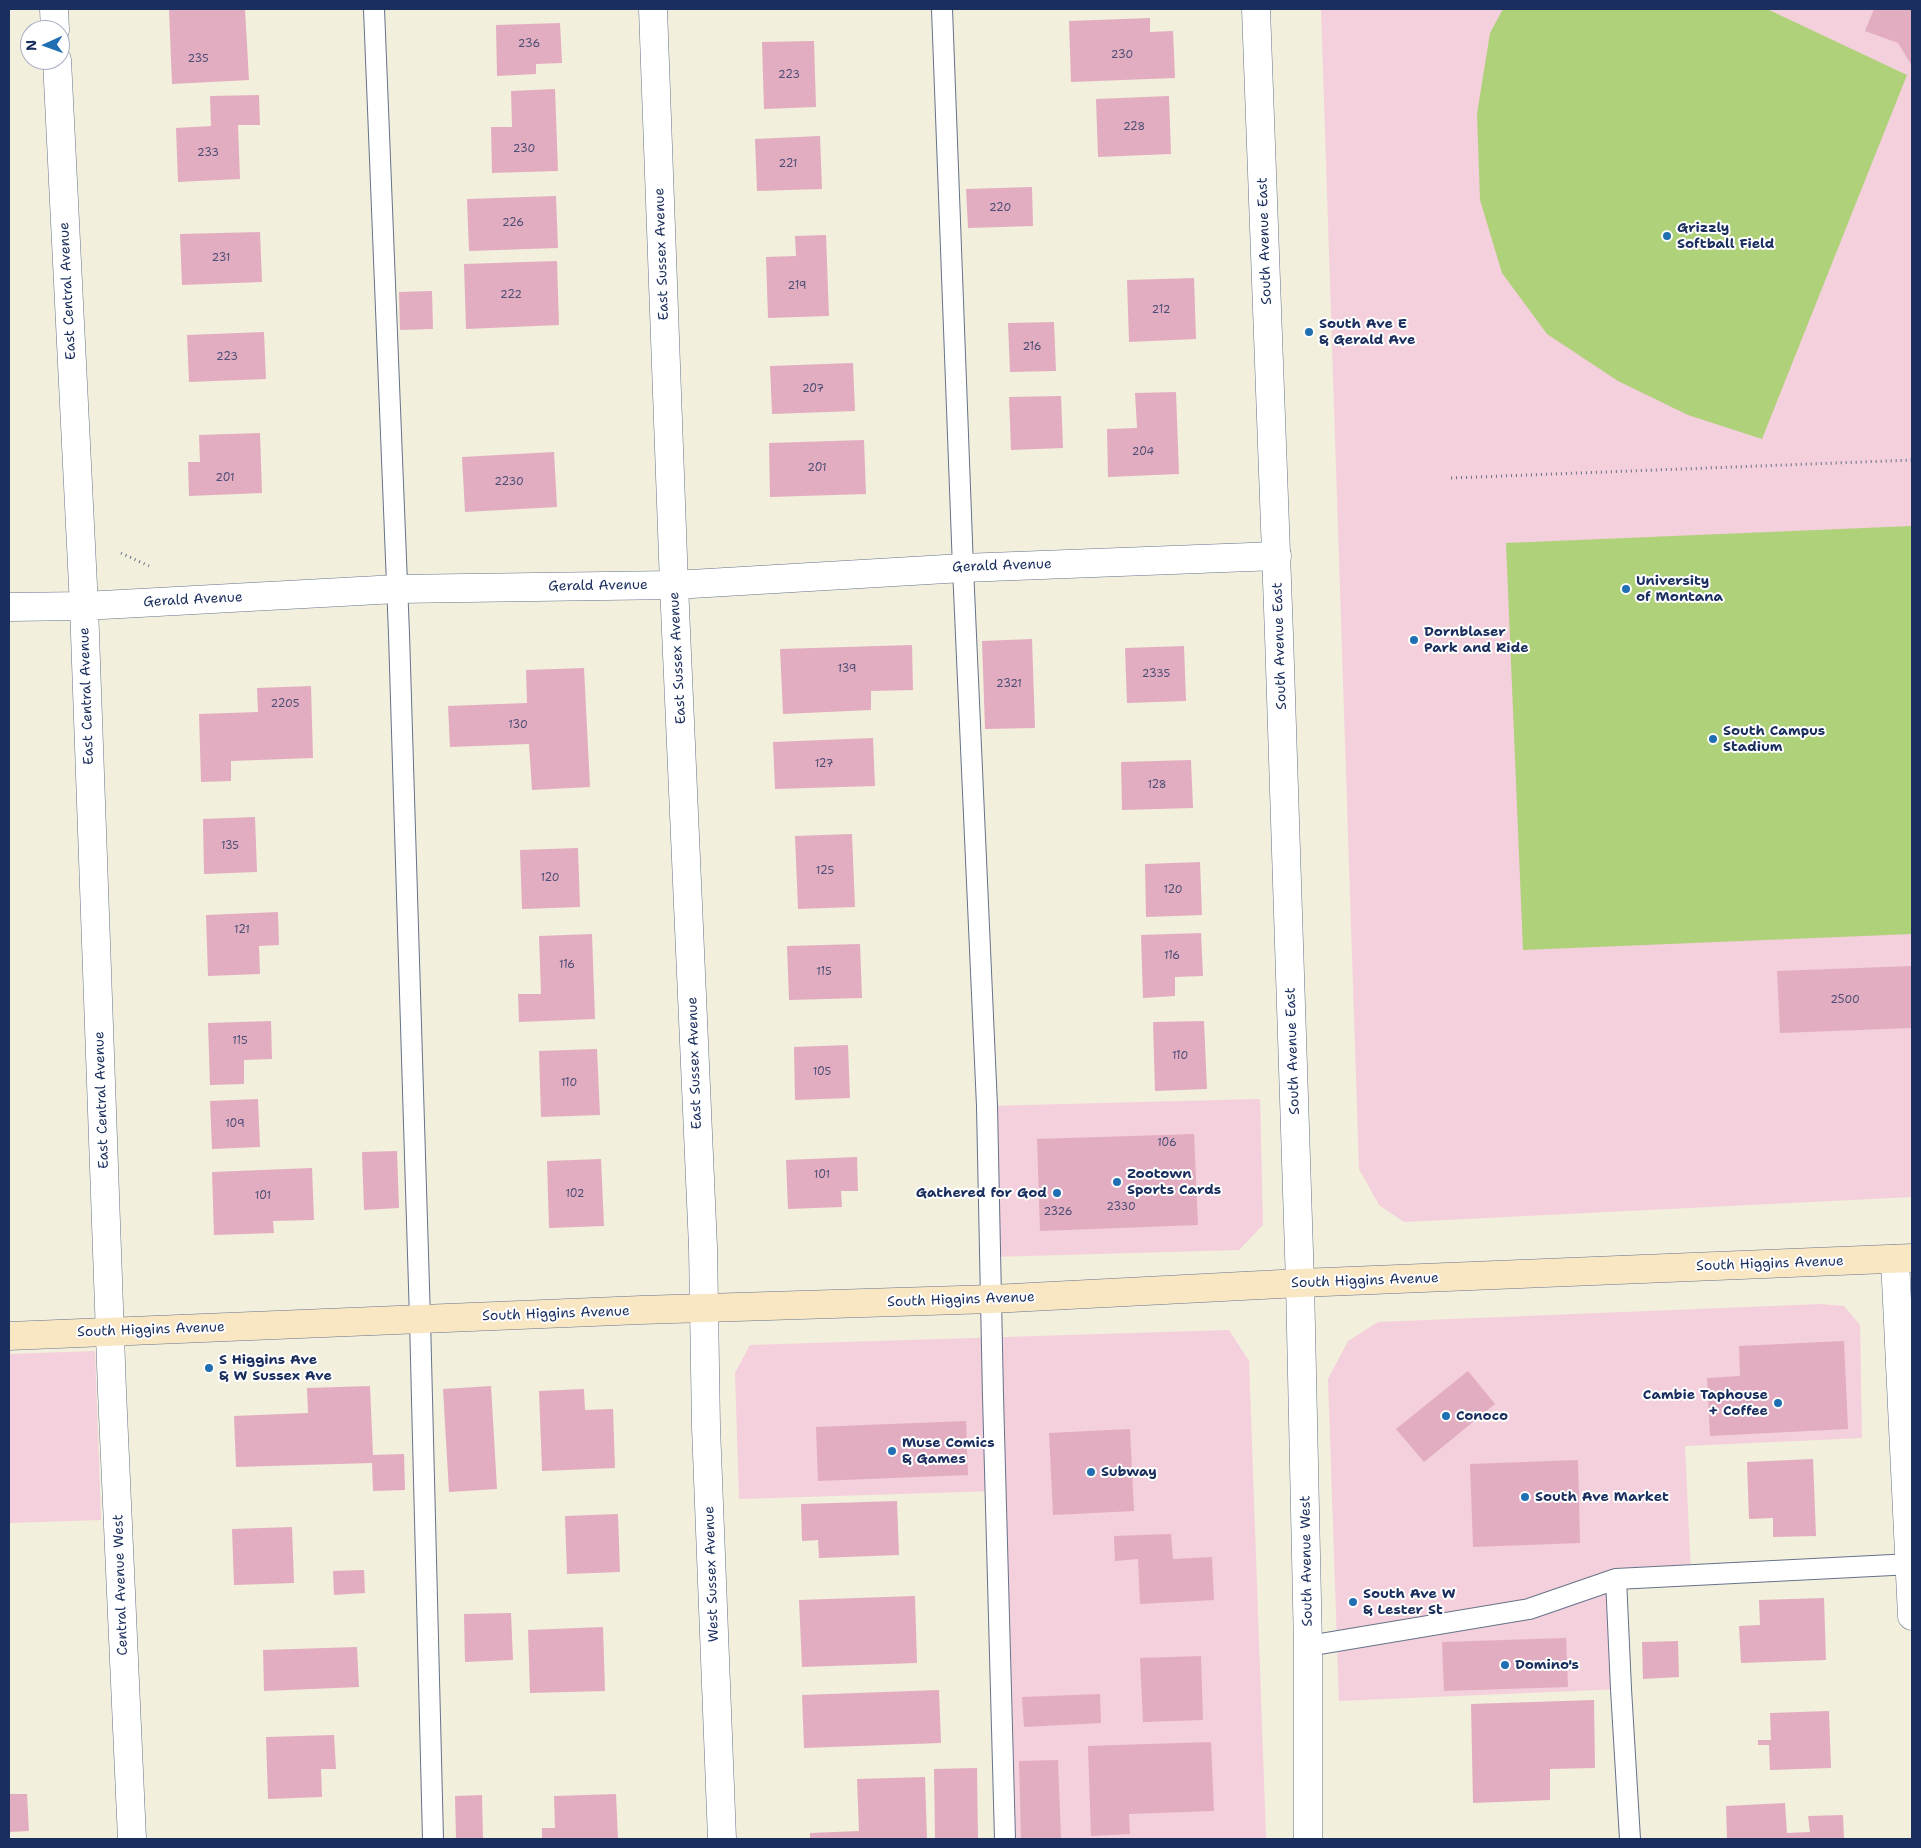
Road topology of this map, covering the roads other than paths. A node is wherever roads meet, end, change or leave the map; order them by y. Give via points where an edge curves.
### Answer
1 (374, 9) edge
2 (653, 9) edge
3 (942, 9) edge
4 (1256, 9) edge
5 (57, 70) edge
6 (1277, 556) junction
7 (963, 568) junction
8 (674, 585) junction
9 (397, 589) junction
10 (84, 606) junction
11 (9, 607) edge
12 (1904, 1259) edge
13 (1300, 1283) junction
14 (992, 1299) junction
15 (705, 1308) junction
16 (420, 1319) junction
17 (111, 1332) junction
18 (9, 1336) edge
19 (1911, 1564) edge
20 (1616, 1579) junction
21 (1912, 1616) edge
22 (1308, 1646) junction
23 (132, 1839) edge
24 (433, 1839) edge
25 (722, 1839) edge
26 (1005, 1839) edge
27 (1308, 1839) edge
28 (1630, 1839) edge

1 - 9 lane
2 - 8 street, East Sussex Avenue
3 - 7 lane
4 - 6 street, South Avenue East
5 - 10 street, East Central Avenue
6 - 7 street, Gerald Avenue
6 - 13 street, South Avenue East
7 - 8 street, Gerald Avenue
7 - 14 lane via 987,1106
8 - 9 street, Gerald Avenue
8 - 15 street, East Sussex Avenue
9 - 10 street, Gerald Avenue
9 - 16 lane
10 - 11 street, Gerald Avenue
10 - 17 street, East Central Avenue
12 - 13 main road, South Higgins Avenue
12 - 19 street
13 - 14 main road, South Higgins Avenue
13 - 22 street, South Avenue West
14 - 15 main road, South Higgins Avenue
14 - 26 lane
15 - 16 main road, South Higgins Avenue
15 - 25 street, West Sussex Avenue via 706,1427
16 - 17 main road, South Higgins Avenue
16 - 24 lane
17 - 18 main road, South Higgins Avenue
17 - 23 street, Central Avenue West
19 - 20 lane
19 - 21 street
20 - 22 lane via 1529,1609
20 - 28 lane
22 - 27 street, South Avenue West

